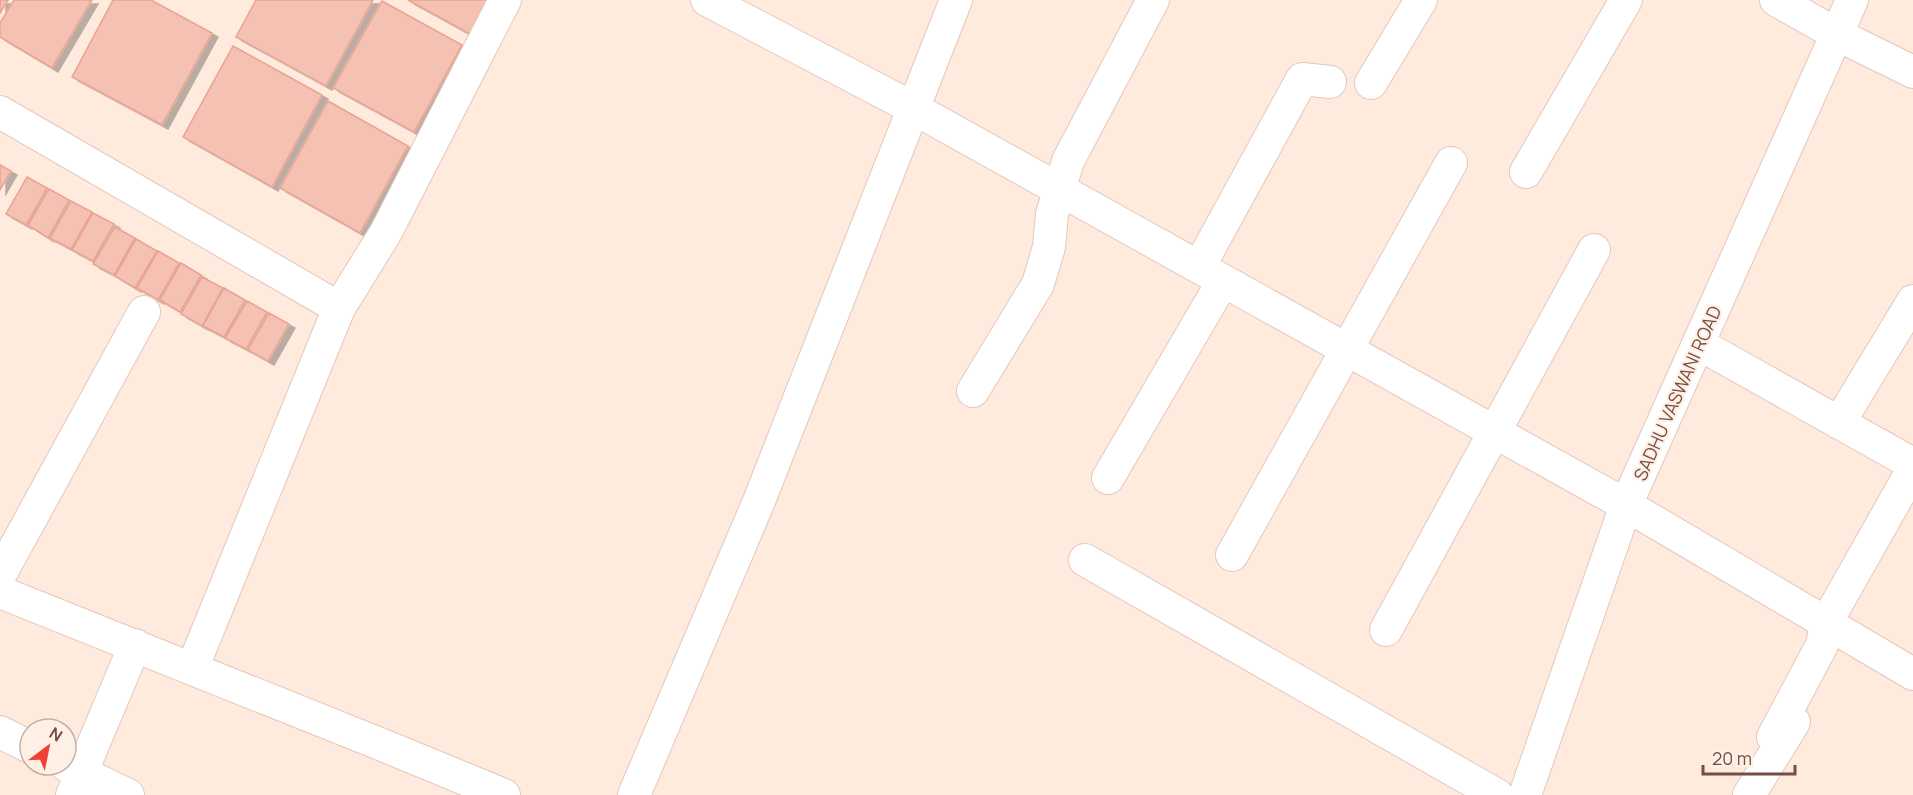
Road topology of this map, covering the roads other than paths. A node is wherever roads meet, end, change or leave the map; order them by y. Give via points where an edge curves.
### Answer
1 (506, 0) edge
2 (707, 0) edge
3 (956, 0) edge
4 (1153, 0) edge
5 (1421, 0) edge
6 (1626, 0) edge
7 (1776, 0) edge
8 (1852, 0) edge
9 (1838, 35) junction
10 (1913, 72) edge
11 (1330, 82) dead end
12 (1371, 83) dead end
13 (913, 108) junction
14 (0, 112) edge
15 (1451, 163) dead end
16 (1526, 172) dead end
17 (1059, 189) junction
18 (1594, 250) dead end
19 (1211, 274) junction
20 (1913, 301) edge
21 (339, 308) junction
22 (144, 312) dead end
23 (1699, 344) junction
24 (1348, 350) junction
25 (973, 391) dead end
26 (1839, 423) junction
27 (1494, 432) junction
28 (1913, 464) edge
29 (1913, 470) edge
30 (1108, 478) dead end
31 (1626, 506) junction
32 (1232, 555) dead end
33 (1085, 560) dead end
34 (0, 575) edge
35 (0, 592) edge
36 (1837, 629) junction
37 (1386, 630) dead end
38 (135, 645) junction
39 (192, 669) junction
40 (1913, 674) edge
41 (0, 732) edge
42 (1773, 737) dead end
43 (18, 741) edge
44 (73, 778) edge
45 (128, 795) edge
46 (504, 795) edge
47 (634, 795) edge
48 (1497, 795) edge
49 (1525, 795) edge
50 (1749, 795) edge

1 - 21 street via 386,232
2 - 13 street
3 - 13 street
4 - 17 street via 1068,161
5 - 12 street
6 - 16 street
7 - 9 street
8 - 9 street, SADHU VASWANI ROAD
9 - 10 street
9 - 23 street, SADHU VASWANI ROAD
11 - 19 street via 1302,79
13 - 17 street
13 - 47 street via 759,501
14 - 21 street
15 - 24 street
17 - 19 street
17 - 25 street via 1038,284
18 - 27 street
19 - 24 street
19 - 30 street
20 - 26 street
21 - 39 street
22 - 34 street
23 - 26 street
23 - 31 street, SADHU VASWANI ROAD
24 - 27 street
24 - 32 street
26 - 28 street
27 - 31 street
27 - 37 street
29 - 36 street
31 - 36 street
31 - 49 street, SADHU VASWANI ROAD
33 - 48 street
35 - 38 street
36 - 40 street
36 - 42 street via 1822,645
36 - 50 street
38 - 39 street
38 - 44 street
39 - 46 street
41 - 43 street
44 - 45 street

